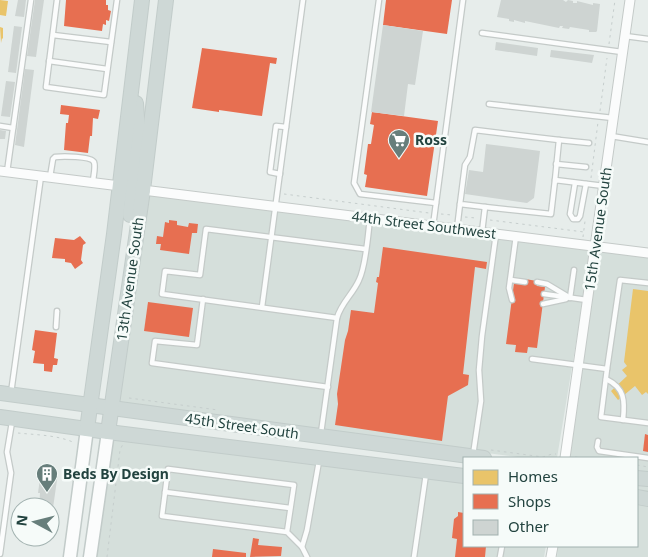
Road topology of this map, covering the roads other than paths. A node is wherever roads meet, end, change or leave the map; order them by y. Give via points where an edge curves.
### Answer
1 (31, 0) edge
2 (57, 0) edge
3 (117, 0) edge
4 (142, 0) edge
5 (166, 0) edge
6 (303, 0) edge
7 (380, 0) edge
8 (463, 0) edge
9 (630, 0) edge
10 (482, 33) dead end
11 (53, 35) junction
12 (625, 36) junction
13 (648, 39) edge
14 (111, 42) junction
15 (622, 52) junction
16 (49, 61) junction
17 (107, 69) junction
18 (133, 77) junction
19 (489, 104) dead end
20 (613, 118) junction
21 (0, 126) edge
22 (13, 128) junction
23 (286, 128) junction
24 (611, 136) junction
25 (559, 140) junction
26 (648, 142) edge
27 (589, 143) dead end
28 (556, 164) junction
29 (586, 167) dead end
30 (4, 171) edge
31 (280, 174) junction
32 (45, 176) junction
33 (555, 180) junction
34 (93, 182) junction
35 (575, 182) junction
36 (586, 184) junction
37 (120, 186) junction
38 (604, 186) junction
39 (143, 190) junction
40 (436, 203) junction
41 (460, 204) junction
42 (275, 206) junction
43 (485, 207) junction
44 (370, 218) junction
45 (433, 226) junction
46 (457, 229) junction
47 (482, 232) junction
48 (496, 234) junction
49 (516, 236) junction
50 (271, 238) junction
51 (595, 246) junction
52 (365, 249) junction
53 (648, 253) edge
54 (574, 270) dead end
55 (511, 280) junction
56 (525, 282) dead end
57 (537, 282) dead end
58 (648, 283) edge
59 (544, 294) dead end
60 (127, 296) junction
61 (570, 298) junction
62 (203, 299) junction
63 (512, 300) dead end
64 (588, 300) junction
65 (543, 304) dead end
66 (262, 307) junction
67 (57, 311) dead end
68 (337, 318) junction
69 (56, 327) dead end
70 (532, 359) dead end
71 (578, 365) junction
72 (607, 369) junction
73 (606, 379) junction
74 (328, 387) junction
75 (4, 394) edge
76 (90, 404) junction
77 (111, 407) junction
78 (6, 418) edge
79 (622, 420) junction
80 (648, 423) edge
81 (87, 429) junction
82 (108, 432) junction
83 (321, 437) junction
84 (598, 441) dead end
85 (206, 444) junction
86 (424, 450) junction
87 (319, 457) junction
88 (463, 457) edge
89 (474, 457) edge
90 (565, 457) edge
91 (648, 458) edge
92 (463, 459) edge
93 (427, 471) junction
94 (463, 476) edge
95 (165, 492) junction
96 (290, 508) junction
97 (287, 532) junction
98 (302, 547) junction
99 (0, 554) edge
100 (70, 557) edge
101 (90, 557) edge
102 (307, 557) edge
103 (414, 557) edge

1 - 22 lane
2 - 11 lane
3 - 14 lane
4 - 18 main road, 13th Avenue South
5 - 39 main road, 13th Avenue South
6 - 23 lane
7 - 40 lane via 354,183 360,194
8 - 40 lane
9 - 12 street, 15th Avenue South
10 - 15 lane
11 - 14 lane
11 - 16 lane
12 - 13 lane
12 - 15 street, 15th Avenue South
14 - 17 lane
15 - 20 street, 15th Avenue South
16 - 17 lane
16 - 17 lane via 46,87 104,95
18 - 37 main road, 13th Avenue South
18 - 39 main road via 138,131 133,177
19 - 20 lane
20 - 24 street, 15th Avenue South
21 - 22 lane
22 - 30 lane
23 - 31 lane
23 - 31 lane via 276,126 270,172
24 - 26 lane
24 - 38 street, 15th Avenue South
25 - 27 lane
25 - 28 lane
25 - 41 lane via 475,130 470,157 465,165
28 - 29 lane
28 - 33 lane
30 - 32 street
31 - 42 lane
32 - 34 street
32 - 34 lane via 55,157 88,158 95,164
32 - 75 lane
33 - 35 lane
33 - 43 lane via 551,214
34 - 37 street
35 - 36 lane
35 - 36 lane via 570,214 573,219 580,216
36 - 38 lane
37 - 60 main road via 128,188 132,198 125,251
37 - 76 main road, 13th Avenue South
38 - 51 street, 15th Avenue South
39 - 42 street, 44th Street Southwest
39 - 60 main road, 13th Avenue South
40 - 45 lane
41 - 43 lane
41 - 46 lane
42 - 44 street, 44th Street Southwest
42 - 50 lane
43 - 47 lane
44 - 45 street, 44th Street Southwest
44 - 52 lane
45 - 46 street, 44th Street Southwest
46 - 47 street, 44th Street Southwest
47 - 48 street, 44th Street Southwest
48 - 49 street, 44th Street Southwest
48 - 89 lane via 482,336 481,401
49 - 51 street, 44th Street Southwest
49 - 55 lane
50 - 52 lane
50 - 62 lane via 206,229 200,276 165,271 162,294
50 - 66 lane
51 - 53 street, 44th Street Southwest
51 - 64 street, 15th Avenue South
52 - 68 lane via 360,279
54 - 61 lane
55 - 56 lane
55 - 63 lane
57 - 61 lane via 547,284
58 - 72 lane via 620,280
59 - 61 lane
60 - 77 main road, 13th Avenue South
61 - 64 lane
61 - 65 lane
62 - 66 lane
62 - 74 lane via 197,345 155,341 152,363
64 - 71 street, 15th Avenue South
66 - 68 lane
67 - 69 lane
68 - 74 lane
70 - 71 lane
71 - 72 lane
71 - 90 street, 15th Avenue South
72 - 73 lane
73 - 79 lane via 613,382 624,397
73 - 79 lane via 601,417
74 - 83 lane
75 - 76 main road, 45th Street South
76 - 77 main road, 45th Street South
76 - 81 main road, 13th Avenue South
77 - 82 main road, 13th Avenue South
77 - 83 main road, 45th Street South via 128,404
78 - 81 main road, 45th Street South
78 - 99 lane via 11,473
79 - 80 lane
81 - 82 main road, 45th Street South
81 - 100 main road, 13th Avenue South
82 - 85 main road, 45th Street South
82 - 101 main road, 13th Avenue South
83 - 85 main road via 320,442 310,449 248,442
83 - 86 main road, 45th Street South
84 - 91 lane via 599,451
85 - 87 main road, 45th Street South
86 - 87 main road via 411,455 335,445 327,447
86 - 88 main road, 45th Street South
87 - 93 main road, 45th Street South
87 - 98 lane
92 - 93 main road via 432,460
93 - 94 main road, 45th Street South
93 - 103 lane
95 - 96 lane
95 - 96 lane via 168,469 178,470 294,485
95 - 97 lane via 162,516
96 - 97 lane
97 - 98 lane
98 - 102 lane

